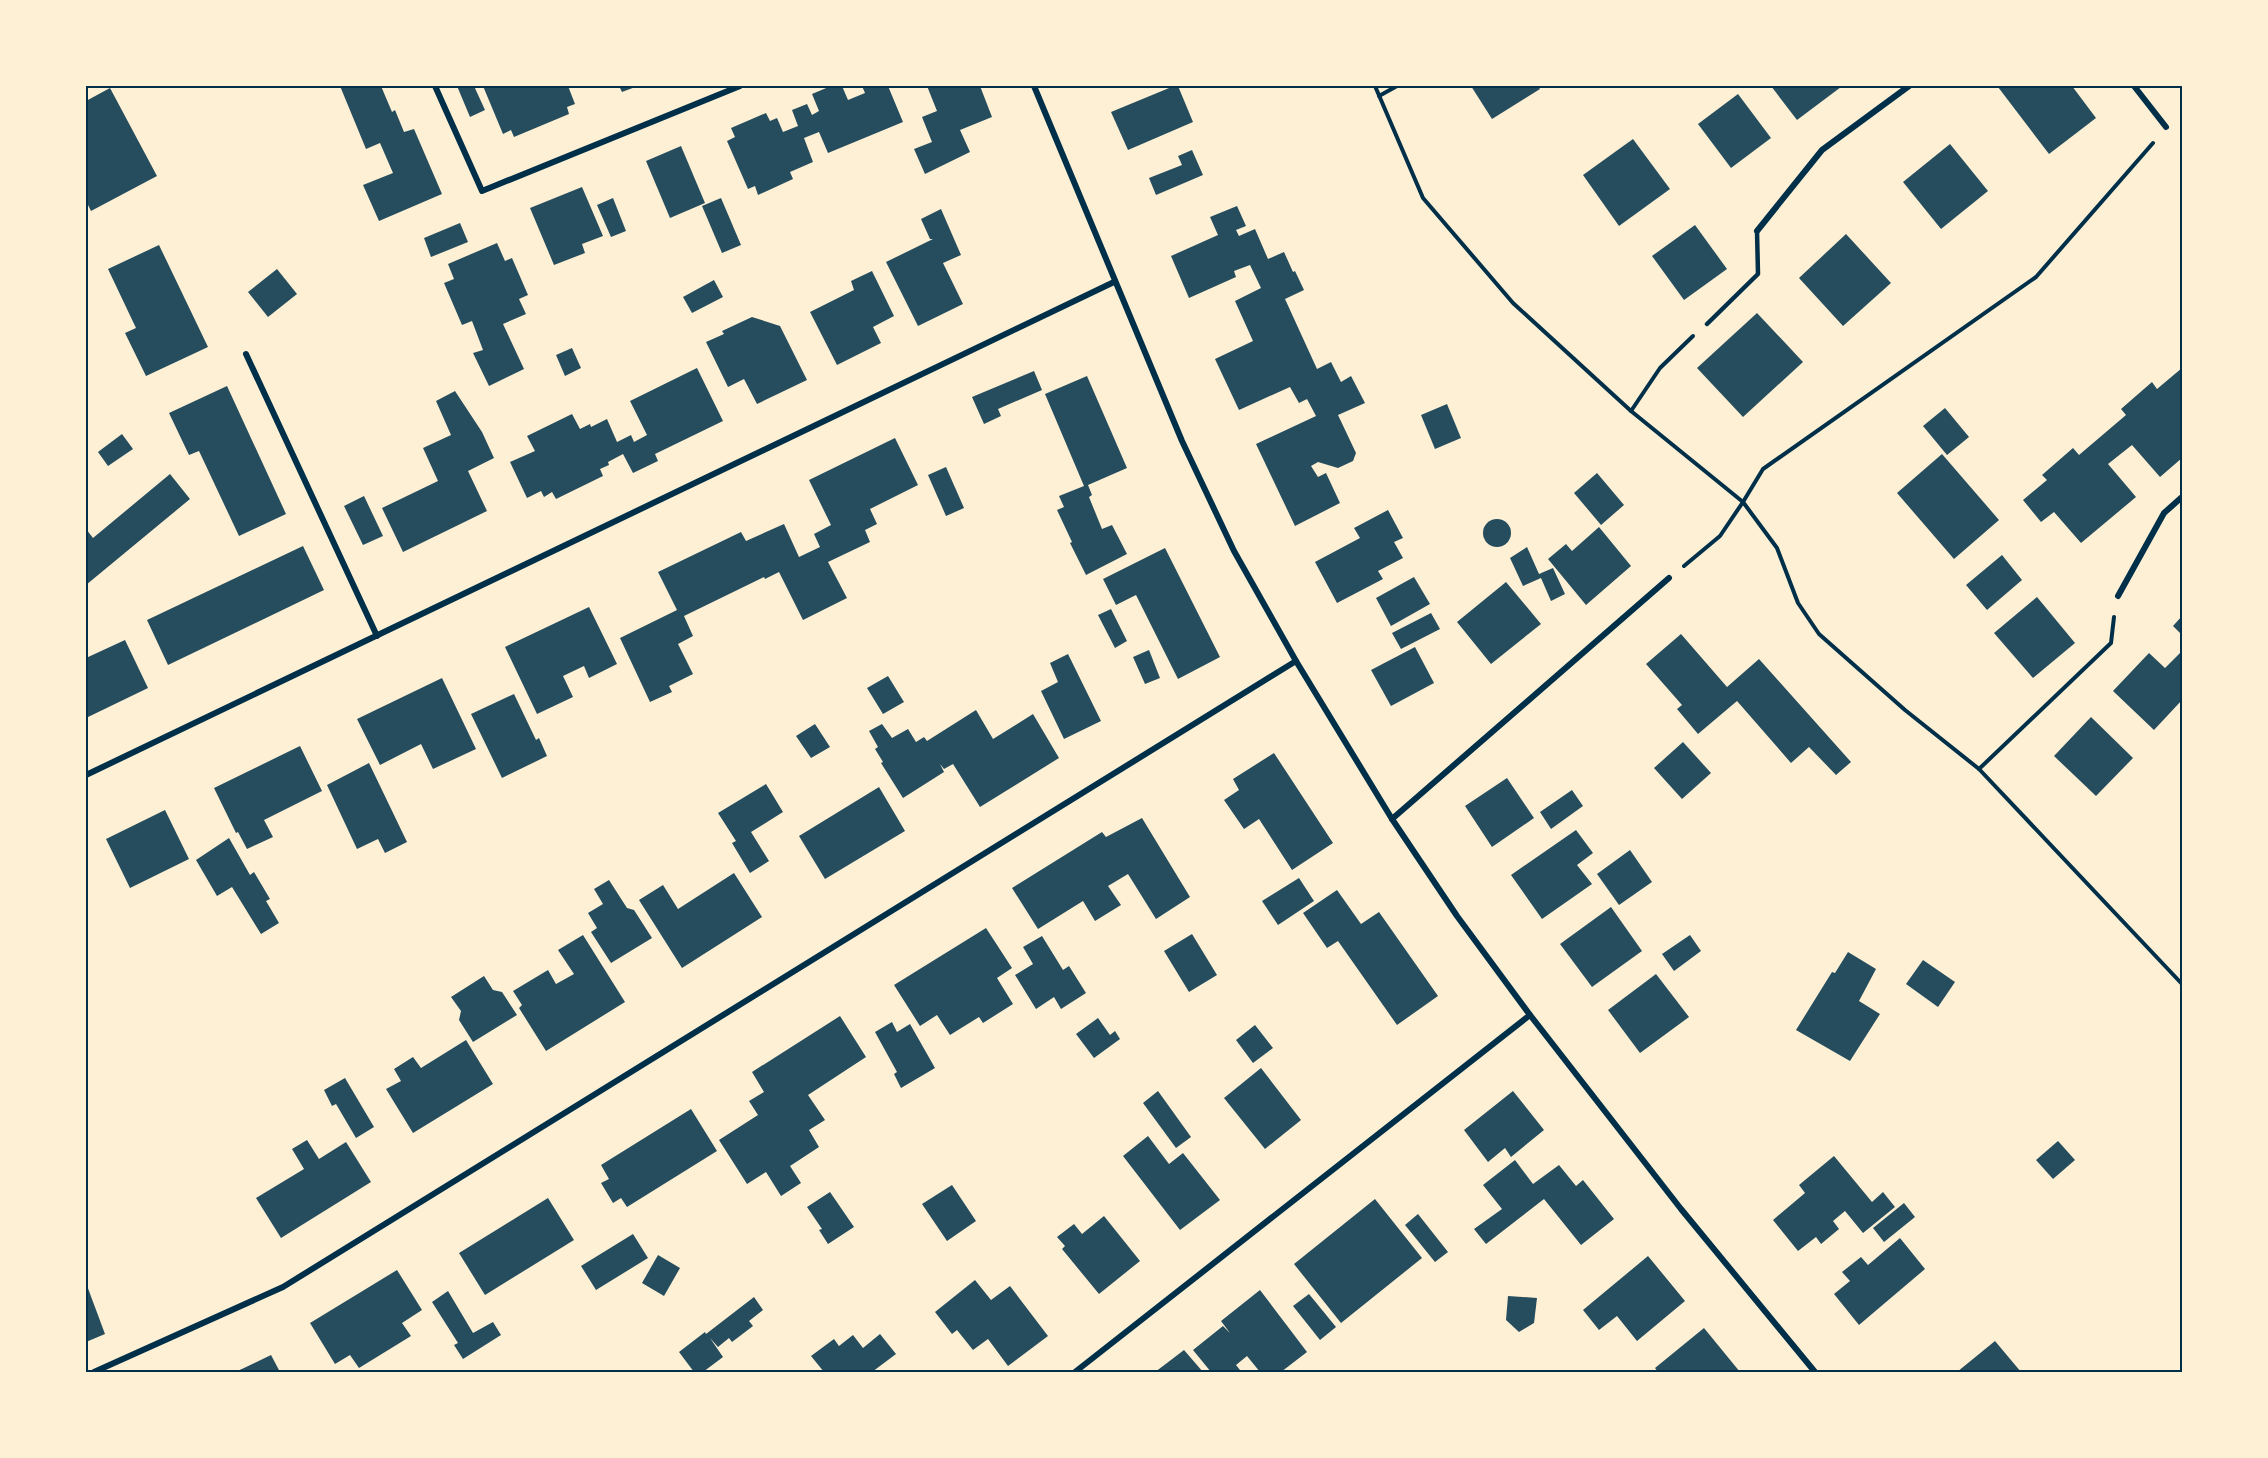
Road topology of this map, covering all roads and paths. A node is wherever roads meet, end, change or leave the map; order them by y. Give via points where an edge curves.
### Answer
1 (435, 86) edge
2 (740, 86) edge
3 (1034, 86) edge
4 (1375, 86) edge
5 (1397, 86) edge
6 (1909, 86) edge
7 (2134, 86) edge
8 (1380, 96) junction
9 (2166, 128) joint
10 (1757, 231) joint
11 (1114, 282) junction
12 (1707, 324) joint
13 (246, 354) dead end
14 (1631, 411) junction
15 (2182, 497) edge
16 (1743, 502) junction
17 (1670, 578) joint
18 (2118, 596) joint
19 (377, 636) junction
20 (1296, 661) junction
21 (1979, 769) junction
22 (86, 775) edge
23 (1392, 819) junction
24 (2182, 984) edge
25 (1530, 1015) junction
26 (94, 1372) edge
27 (1075, 1372) edge
28 (1815, 1372) edge

1 - 2 street via 482,190
3 - 11 street
4 - 8 path
5 - 8 path
6 - 10 street via 1822,150
7 - 9 street
8 - 14 path via 1423,198 1513,303
9 - 16 path via 2036,277 1763,470
10 - 12 lane via 1758,274
11 - 19 street
11 - 20 street via 1229,541
12 - 14 path via 1660,368
13 - 19 street
14 - 16 path
15 - 18 street via 2164,513
16 - 17 path via 1720,536
16 - 21 path via 1777,548 1798,603 1819,633
17 - 23 street
18 - 21 path via 2111,643
19 - 22 street
20 - 23 street
20 - 26 street via 283,1287
21 - 24 path
23 - 25 street
25 - 27 street
25 - 28 street via 1681,1209

